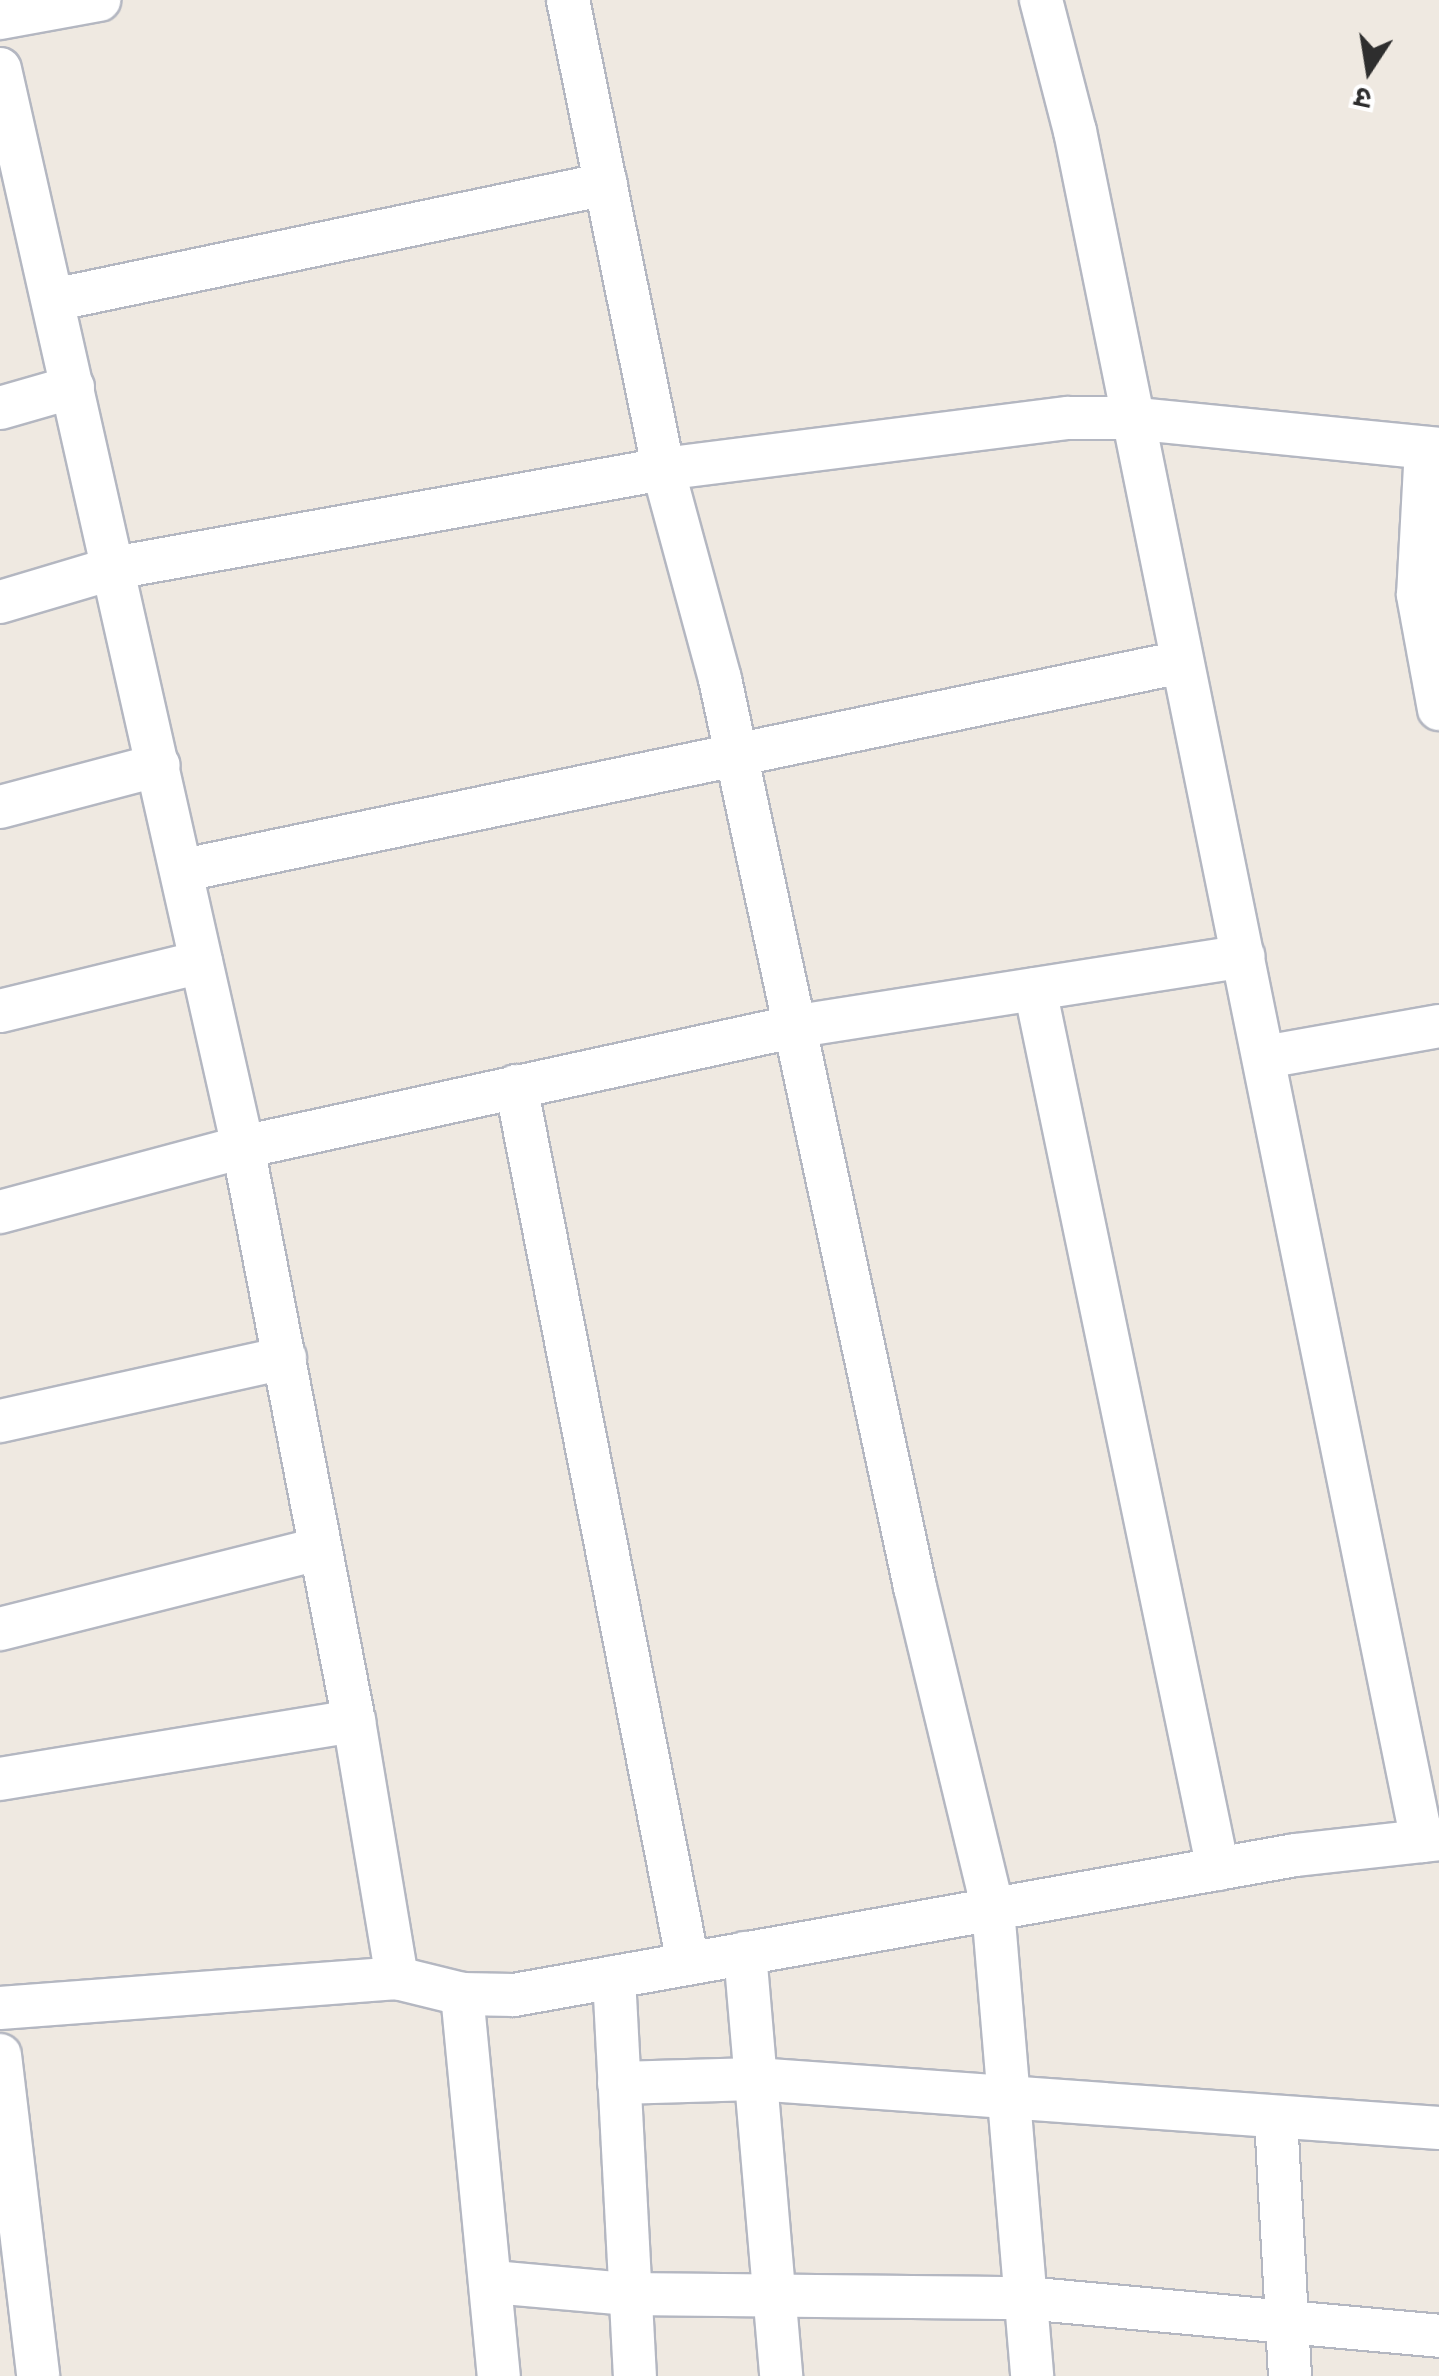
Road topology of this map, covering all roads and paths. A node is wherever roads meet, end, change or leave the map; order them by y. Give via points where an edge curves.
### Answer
1 (98, 0) edge
2 (568, 0) edge
3 (1040, 0) edge
4 (0, 18) edge
5 (0, 69) edge
6 (606, 184) junction
7 (53, 300) junction
8 (73, 386) junction
9 (0, 408) edge
10 (1129, 418) junction
11 (1432, 449) edge
12 (663, 469) junction
13 (114, 568) junction
14 (0, 602) edge
15 (1181, 662) junction
16 (1439, 709) edge
17 (735, 752) junction
18 (160, 765) junction
19 (0, 807) edge
20 (184, 870) junction
21 (1243, 956) junction
22 (201, 962) junction
23 (1034, 988) junction
24 (0, 1011) edge
25 (1439, 1026) edge
26 (792, 1027) junction
27 (1265, 1058) junction
28 (516, 1086) junction
29 (243, 1147) junction
30 (0, 1212) edge
31 (285, 1358) junction
32 (0, 1422) edge
33 (318, 1548) junction
34 (0, 1629) edge
35 (354, 1721) junction
36 (0, 1779) edge
37 (1430, 1840) edge
38 (1218, 1869) junction
39 (993, 1909) junction
40 (745, 1953) junction
41 (688, 1963) junction
42 (614, 1977) junction
43 (397, 1978) junction
44 (462, 1994) junction
45 (0, 2008) edge
46 (0, 2055) edge
47 (755, 2080) junction
48 (618, 2082) junction
49 (1009, 2100) junction
50 (1276, 2118) junction
51 (1439, 2128) edge
52 (14, 2261) edge
53 (494, 2282) junction
54 (628, 2294) junction
55 (772, 2294) junction
56 (1024, 2298) junction
57 (1287, 2322) junction
58 (1439, 2336) edge
59 (38, 2376) edge
60 (499, 2376) edge
61 (635, 2376) edge
62 (781, 2376) edge
63 (1032, 2376) edge
64 (1290, 2376) edge

1 - 4 street
2 - 6 street
3 - 10 street via 1076,132
5 - 7 street
6 - 7 street
6 - 12 street
7 - 8 street
8 - 9 street
8 - 13 street
10 - 11 street
10 - 12 street via 1068,418
10 - 15 street
11 - 16 street via 1418,595
12 - 13 street
12 - 17 street
13 - 14 street
13 - 18 street
15 - 17 street
15 - 21 street
17 - 20 street
17 - 26 street
18 - 19 street
18 - 20 street
20 - 22 street
21 - 23 street
21 - 27 street
22 - 24 street
22 - 29 street
23 - 26 street
23 - 38 street
25 - 27 street
26 - 28 street
26 - 39 street
27 - 37 street
28 - 29 street
28 - 41 street
29 - 30 street
29 - 31 street
31 - 32 street
31 - 33 street
33 - 34 street
33 - 35 street
35 - 36 street
35 - 43 street
37 - 38 street
38 - 39 street
39 - 40 street
39 - 49 street
40 - 41 street
40 - 47 street
41 - 42 street
42 - 44 street via 514,1996
42 - 48 street
43 - 44 street
43 - 45 street
44 - 53 street
46 - 52 street
47 - 48 street
47 - 49 street
47 - 55 street
48 - 54 street
49 - 50 street
49 - 56 street
50 - 51 street
50 - 57 street
52 - 59 street
53 - 54 street
53 - 60 street
54 - 55 street
54 - 61 street
55 - 56 street
55 - 62 street
56 - 57 street
56 - 63 street
57 - 58 street
57 - 64 street

